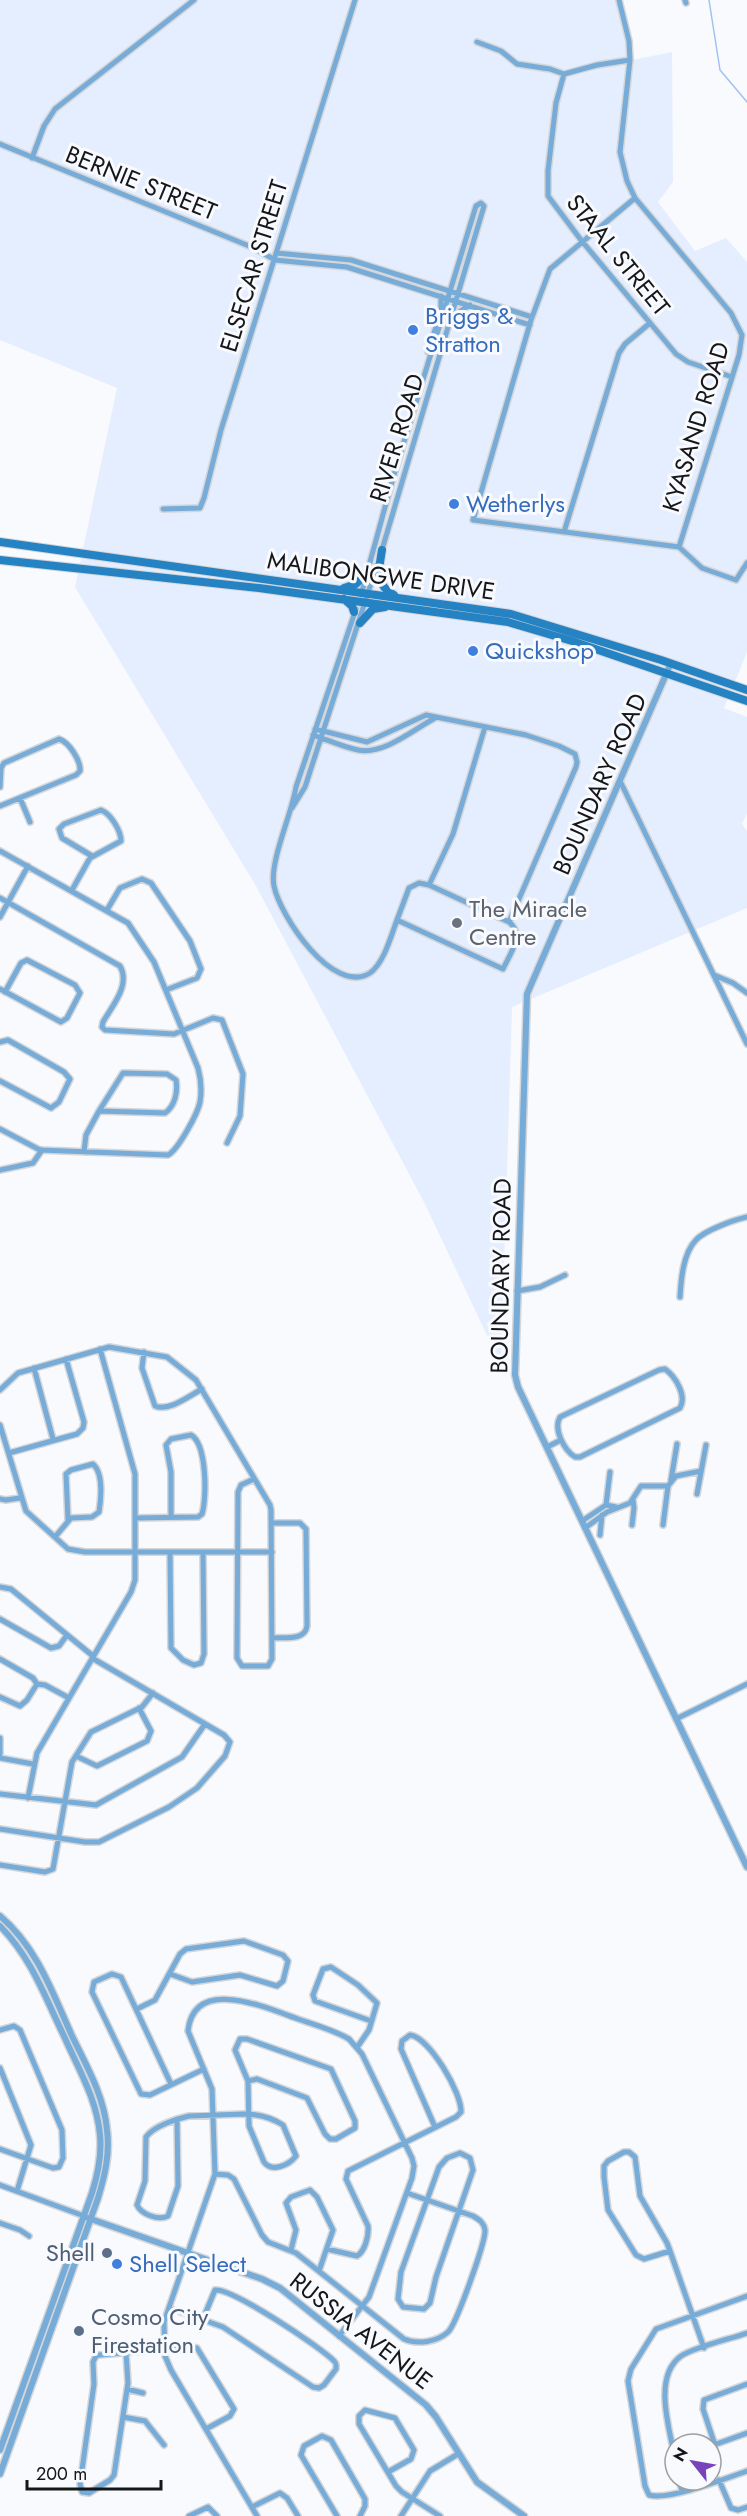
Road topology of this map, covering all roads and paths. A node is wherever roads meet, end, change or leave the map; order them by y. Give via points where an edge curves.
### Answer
1 (194, 0) edge
2 (355, 0) edge
3 (620, 0) edge
4 (477, 42) dead end
5 (630, 60) junction
6 (564, 74) junction
7 (0, 144) edge
8 (32, 158) junction
9 (635, 198) junction
10 (581, 240) junction
11 (278, 252) junction
12 (268, 255) junction
13 (275, 260) junction
14 (452, 290) junction
15 (460, 293) junction
16 (441, 296) junction
17 (449, 298) junction
18 (457, 301) junction
19 (470, 305) junction
20 (452, 316) junction
21 (532, 317) junction
22 (650, 323) junction
23 (530, 325) junction
24 (428, 366) junction
25 (732, 377) junction
26 (163, 509) dead end
27 (564, 532) junction
28 (0, 542) edge
29 (679, 546) junction
30 (382, 549) junction
31 (0, 560) edge
32 (747, 563) edge
33 (369, 571) junction
34 (340, 589) junction
35 (365, 592) junction
36 (344, 599) junction
37 (363, 602) junction
38 (399, 602) junction
39 (354, 612) junction
40 (360, 623) junction
41 (672, 663) junction
42 (668, 673) junction
43 (747, 690) edge
44 (747, 701) edge
45 (435, 718) junction
46 (485, 727) junction
47 (315, 729) junction
48 (323, 730) junction
49 (313, 735) junction
50 (321, 738) junction
51 (621, 783) junction
52 (0, 787) edge
53 (20, 798) junction
54 (0, 806) edge
55 (292, 808) junction
56 (30, 822) dead end
57 (0, 850) edge
58 (92, 856) junction
59 (28, 866) junction
60 (429, 885) junction
61 (72, 890) junction
62 (0, 898) edge
63 (8, 902) junction
64 (107, 910) junction
65 (0, 917) edge
66 (397, 920) junction
67 (509, 921) junction
68 (714, 975) junction
69 (2, 990) edge
70 (166, 990) junction
71 (747, 993) edge
72 (182, 1031) junction
73 (0, 1042) edge
74 (747, 1044) edge
75 (0, 1081) edge
76 (99, 1111) junction
77 (0, 1129) edge
78 (227, 1143) dead end
79 (42, 1150) junction
80 (84, 1152) junction
81 (0, 1170) edge
82 (747, 1217) edge
83 (565, 1275) dead end
84 (517, 1291) junction
85 (680, 1297) dead end
86 (100, 1349) junction
87 (144, 1352) junction
88 (66, 1359) junction
89 (34, 1368) junction
90 (202, 1389) junction
91 (0, 1390) edge
92 (0, 1425) edge
93 (54, 1439) junction
94 (561, 1440) junction
95 (677, 1444) dead end
96 (706, 1445) dead end
97 (546, 1447) junction
98 (9, 1454) junction
99 (701, 1471) junction
100 (610, 1472) dead end
101 (254, 1479) junction
102 (669, 1483) junction
103 (697, 1494) dead end
104 (21, 1498) junction
105 (0, 1499) edge
106 (633, 1500) junction
107 (606, 1505) junction
108 (616, 1508) junction
109 (601, 1514) junction
110 (171, 1517) junction
111 (135, 1518) junction
112 (68, 1520) junction
113 (272, 1523) junction
114 (584, 1524) junction
115 (632, 1525) dead end
116 (663, 1525) dead end
117 (600, 1535) dead end
118 (55, 1537) junction
119 (135, 1552) junction
120 (170, 1552) junction
121 (203, 1552) junction
122 (238, 1552) junction
123 (272, 1552) junction
124 (0, 1587) edge
125 (0, 1619) edge
126 (68, 1635) junction
127 (272, 1638) junction
128 (93, 1657) junction
129 (0, 1659) edge
130 (37, 1684) junction
131 (747, 1684) edge
132 (153, 1693) junction
133 (0, 1697) edge
134 (69, 1698) junction
135 (139, 1708) junction
136 (676, 1719) junction
137 (205, 1724) junction
138 (0, 1738) edge
139 (0, 1754) edge
140 (76, 1756) junction
141 (0, 1758) edge
142 (33, 1764) junction
143 (0, 1794) edge
144 (28, 1798) junction
145 (64, 1803) junction
146 (0, 1829) edge
147 (60, 1838) junction
148 (0, 1865) edge
149 (747, 1867) edge
150 (0, 1916) edge
151 (0, 1926) edge
152 (170, 1974) junction
153 (137, 2009) junction
154 (371, 2021) junction
155 (0, 2030) edge
156 (358, 2046) junction
157 (0, 2068) edge
158 (204, 2069) junction
159 (248, 2081) junction
160 (171, 2084) junction
161 (248, 2114) junction
162 (214, 2115) junction
163 (177, 2120) junction
164 (435, 2127) junction
165 (405, 2142) junction
166 (0, 2149) edge
167 (28, 2160) junction
168 (215, 2174) junction
169 (0, 2186) edge
170 (17, 2191) junction
171 (407, 2193) junction
172 (429, 2197) junction
173 (459, 2211) junction
174 (87, 2217) junction
175 (0, 2223) edge
176 (28, 2236) dead end
177 (327, 2249) junction
178 (291, 2250) junction
179 (670, 2251) junction
180 (189, 2253) junction
181 (319, 2271) junction
182 (747, 2296) edge
183 (363, 2307) junction
184 (170, 2308) junction
185 (692, 2315) junction
186 (203, 2319) junction
187 (747, 2333) edge
188 (339, 2336) junction
189 (704, 2348) junction
190 (165, 2349) junction
191 (126, 2353) junction
192 (747, 2384) edge
193 (127, 2390) junction
194 (143, 2393) dead end
195 (123, 2417) junction
196 (206, 2429) junction
197 (671, 2432) edge
198 (709, 2432) edge
199 (747, 2433) edge
200 (2, 2435) edge
201 (13, 2438) junction
202 (723, 2441) edge
203 (164, 2445) dead end
204 (0, 2450) edge
205 (458, 2454) junction
206 (747, 2470) edge
207 (388, 2472) junction
208 (0, 2474) edge
209 (723, 2479) edge
210 (723, 2489) edge
211 (676, 2492) edge
212 (412, 2499) junction
213 (252, 2507) junction
214 (747, 2507) edge
215 (189, 2516) edge
216 (217, 2516) edge
217 (257, 2516) edge
218 (298, 2516) edge
219 (337, 2516) edge
220 (360, 2516) edge
221 (401, 2516) edge
222 (440, 2516) edge
223 (524, 2516) edge

1 - 8 street via 55,109
2 - 11 street, ELSECAR STREET
3 - 5 street, KYASAND ROAD
4 - 6 street via 501,51 517,64
5 - 6 street
5 - 9 street, KYASAND ROAD via 620,152
6 - 10 street, STAAL STREET via 556,103 547,193
7 - 8 street, BERNIE STREET
8 - 12 street, BERNIE STREET
9 - 10 street
9 - 25 street, KYASAND ROAD via 737,322 742,342
10 - 21 street via 550,269
10 - 22 street, STAAL STREET
11 - 12 street
11 - 13 street, ELSECAR STREET
11 - 14 street via 346,259
12 - 13 street, BERNIE STREET
13 - 16 street, BERNIE STREET via 345,267
13 - 26 street, ELSECAR STREET via 200,508
14 - 15 street
14 - 15 street, RIVER ROAD via 476,206 481,203 484,206
14 - 17 street, RIVER ROAD
15 - 18 street, RIVER ROAD
15 - 21 street
16 - 17 street, BERNIE STREET
16 - 24 street
17 - 18 street, BERNIE STREET
17 - 24 street, RIVER ROAD
18 - 19 street, BERNIE STREET
18 - 20 street, RIVER ROAD
19 - 20 street
19 - 23 street, BERNIE STREET
20 - 30 street, RIVER ROAD
21 - 23 street
22 - 25 street, STAAL STREET via 682,359
22 - 27 street via 619,353
23 - 27 street via 473,520
24 - 33 street, RIVER ROAD
25 - 29 street, KYASAND ROAD
27 - 29 street
28 - 34 main road, MALIBONGWE DRIVE
29 - 32 street via 702,568 736,580
30 - 35 street, RIVER ROAD
30 - 38 main road via 379,579
31 - 36 main road, MALIBONGWE DRIVE
33 - 34 main road via 356,585
33 - 35 street, RIVER ROAD
34 - 35 main road, MALIBONGWE DRIVE
35 - 37 street, RIVER ROAD
35 - 38 main road, MALIBONGWE DRIVE
36 - 37 main road, MALIBONGWE DRIVE
36 - 39 main road
37 - 38 main road, MALIBONGWE DRIVE
37 - 39 street, RIVER ROAD
37 - 40 street, RIVER ROAD
38 - 40 main road via 373,609
38 - 41 main road, MALIBONGWE DRIVE via 511,614
38 - 42 main road, MALIBONGWE DRIVE via 508,622
39 - 47 street, RIVER ROAD
40 - 48 street, RIVER ROAD
41 - 42 street, BOUNDARY ROAD
41 - 43 main road, MALIBONGWE DRIVE
42 - 44 main road, MALIBONGWE DRIVE
42 - 51 street, BOUNDARY ROAD
45 - 46 street
45 - 48 street via 417,718 367,742
45 - 50 street via 374,750 358,750
46 - 60 street via 453,834
46 - 67 street via 559,746 574,754 578,762
47 - 48 street
47 - 49 street, RIVER ROAD
48 - 50 street, RIVER ROAD
49 - 50 street
49 - 55 street, RIVER ROAD
50 - 55 street, RIVER ROAD via 305,787
51 - 68 street
51 - 84 street, BOUNDARY ROAD via 527,994
52 - 53 street via 6,762 56,740 65,741 81,766 80,771
53 - 54 street
53 - 56 street
55 - 66 street via 274,866 274,885 299,936 315,955 341,974 358,978 371,972 380,960
57 - 59 street
58 - 58 street via 122,840 107,813 101,810 59,829 62,838
58 - 61 street
59 - 61 street
59 - 63 street
60 - 66 street via 419,883 409,888
60 - 67 street
61 - 64 street
62 - 63 street
63 - 65 street
63 - 72 street via 120,966 123,985 103,1022 104,1029 172,1034
64 - 70 street via 131,927
64 - 70 street via 122,886 142,879 151,883 190,941 201,969 196,978
66 - 67 street via 503,969 518,935
68 - 71 street
68 - 74 street
69 - 69 street via 61,1022 80,993 75,985 27,960
70 - 72 street
72 - 78 street via 213,1018 221,1019 240,1063 241,1113
72 - 80 street via 201,1076 201,1092 198,1108 174,1151 166,1155
73 - 75 street via 8,1040 70,1078 51,1108
76 - 76 street via 165,1113 176,1097 176,1080 167,1074 123,1073
76 - 80 street via 87,1133
77 - 79 street
79 - 80 street
79 - 81 street via 33,1163
82 - 85 street via 696,1239 682,1275
83 - 84 street via 540,1287
84 - 97 street, BOUNDARY ROAD via 515,1380
86 - 87 street via 113,1346
86 - 88 street
86 - 111 street via 134,1469
87 - 90 street via 169,1358
87 - 90 street via 142,1368 155,1406 175,1404
88 - 89 street
88 - 93 street via 85,1425 79,1433
89 - 91 street via 13,1376
89 - 93 street
90 - 101 street
92 - 98 street
93 - 98 street
94 - 94 street via 577,1458 676,1411 683,1400 679,1383 669,1371 661,1369 561,1416 557,1422
94 - 97 street
95 - 102 street
96 - 99 street
97 - 114 street, BOUNDARY ROAD
98 - 104 street
99 - 102 street via 676,1476
99 - 103 street
100 - 107 street
101 - 113 street via 271,1508
101 - 122 street via 238,1490
102 - 106 street via 641,1486
102 - 116 street
104 - 105 street
104 - 118 street via 27,1513
106 - 108 street
106 - 115 street
107 - 108 street
107 - 109 street
108 - 109 street
109 - 114 street
109 - 117 street
110 - 110 street via 171,1469 166,1445 171,1439 191,1435 197,1440 203,1459 203,1510 198,1517
110 - 111 street
111 - 119 street
112 - 112 street via 92,1517 99,1512 99,1478 93,1464 66,1474
112 - 118 street
113 - 123 street
113 - 127 street via 300,1523 306,1528 307,1626 301,1636
114 - 136 street, BOUNDARY ROAD
118 - 119 street via 76,1552
119 - 120 street
119 - 128 street via 133,1589
120 - 121 street
120 - 121 street via 171,1648 194,1665 204,1657
121 - 122 street
122 - 123 street
122 - 127 street via 238,1662 246,1667 271,1663
123 - 127 street
124 - 126 street via 11,1589
125 - 126 street via 51,1648 58,1647
126 - 128 street
128 - 132 street
128 - 134 street
129 - 130 street
130 - 133 street via 21,1706
130 - 134 street
131 - 136 street
132 - 135 street
132 - 137 street
134 - 142 street
135 - 140 street via 91,1732
135 - 140 street via 151,1731 147,1741 97,1766
136 - 149 street, BOUNDARY ROAD
137 - 145 street via 186,1754 152,1775 96,1805
137 - 147 street via 227,1738 230,1745 197,1788 169,1807 99,1842
138 - 139 street
140 - 145 street via 70,1767
141 - 142 street
142 - 144 street
143 - 144 street
144 - 145 street
145 - 147 street
146 - 147 street
147 - 148 street via 53,1869 45,1872
150 - 174 street via 25,1942 39,1964 100,2098 107,2127 108,2159
151 - 174 street via 35,1974 95,2108 100,2159
152 - 152 street via 184,1950 238,1941 283,1955 288,1961 283,1981 277,1986 240,1975 192,1982
152 - 153 street via 154,2001
153 - 160 street
153 - 160 street via 119,1975 112,1974 92,1985 141,2094 150,2095
154 - 154 street via 377,2009 376,2000 331,1967 323,1969 314,2000
154 - 156 street
155 - 167 street via 15,2026 20,2030 63,2133 59,2167
156 - 158 street via 339,2034 253,2003 237,1999 216,2001 198,2010 189,2028 189,2037
156 - 165 street
157 - 167 street via 31,2143
158 - 160 street
158 - 162 street via 212,2089
159 - 159 street via 235,2052 242,2038 333,2073 356,2127 330,2139 307,2098 257,2079
159 - 161 street
161 - 161 street via 283,2125 295,2152 294,2159 273,2168 266,2165 252,2137
161 - 162 street
162 - 163 street via 189,2115
162 - 168 street
163 - 163 street via 178,2186 168,2216 162,2218 137,2207 145,2181 145,2139 150,2132
164 - 164 street via 458,2115 460,2103 435,2055 410,2035 402,2041 401,2049
164 - 165 street
165 - 171 street via 414,2166
165 - 177 street via 346,2175 368,2228 362,2253 351,2257
166 - 167 street
167 - 170 street
168 - 178 street via 234,2179 264,2238
168 - 180 street
169 - 170 street
170 - 174 street
171 - 172 street
171 - 183 street
172 - 173 street
172 - 173 street via 442,2162 458,2153 465,2154 472,2161 473,2170
172 - 173 street via 398,2284 398,2301 403,2307 424,2309 429,2305
173 - 183 street via 481,2222 485,2234 451,2329 434,2340 414,2342 398,2335
174 - 180 street, RUSSIA AVENUE
174 - 200 street
174 - 201 street
175 - 176 street
177 - 178 street via 332,2227 315,2194 308,2190 286,2203 296,2230
177 - 181 street
178 - 181 street
179 - 179 street via 639,2258 608,2208 605,2163 624,2152 634,2155 641,2198
179 - 185 street
180 - 184 street
180 - 188 street, RUSSIA AVENUE via 273,2284
181 - 183 street
182 - 185 street
183 - 188 street
184 - 186 street
184 - 190 street via 163,2327
185 - 189 street
185 - 211 street via 656,2329 628,2377 648,2494
186 - 186 street via 223,2327 316,2388 324,2385 336,2369 334,2361 311,2344 231,2294 215,2290
187 - 189 street
188 - 205 street, RUSSIA AVENUE via 428,2407
189 - 197 street via 681,2356 664,2383
190 - 191 street
190 - 196 street via 168,2364
190 - 196 street via 198,2349 233,2406 230,2416
191 - 193 street
191 - 195 street via 94,2358 80,2484 83,2493 114,2477
192 - 198 street via 703,2402
193 - 194 street
193 - 195 street
195 - 203 street via 145,2421
196 - 213 street
199 - 202 street
200 - 201 street
200 - 204 street
201 - 208 street
205 - 212 street via 430,2471
205 - 223 street, RUSSIA AVENUE via 481,2486
206 - 209 street
207 - 207 street via 359,2424 363,2411 395,2418 414,2450 411,2459
207 - 212 street via 399,2490
210 - 214 street via 731,2508
212 - 221 street
212 - 222 street
213 - 217 street
213 - 218 street via 280,2493
215 - 216 street via 207,2507
219 - 220 street via 301,2455 304,2446 322,2436 331,2440 365,2499

